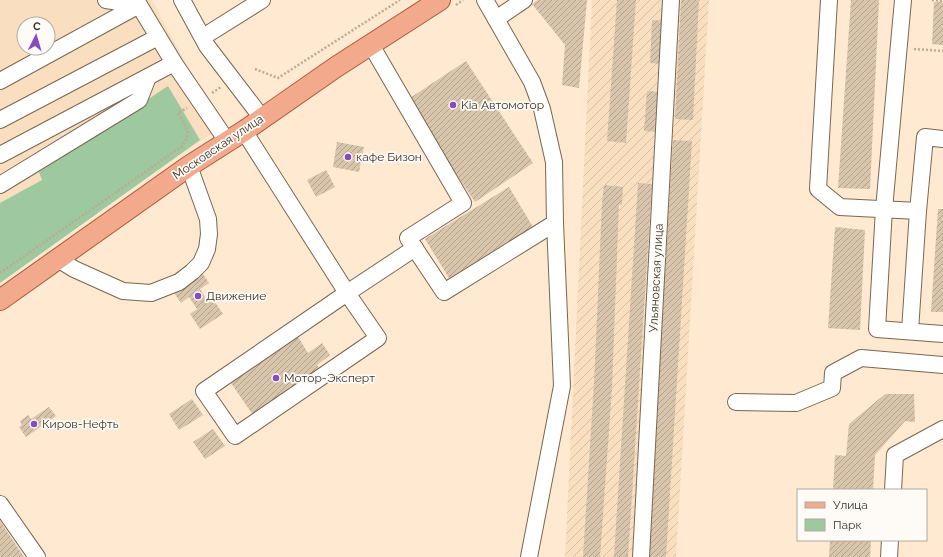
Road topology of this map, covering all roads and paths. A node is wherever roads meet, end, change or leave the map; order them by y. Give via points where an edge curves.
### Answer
1 (106, 0) edge
2 (182, 0) edge
3 (262, 0) edge
4 (400, 0) edge
5 (440, 0) edge
6 (485, 0) edge
7 (524, 0) edge
8 (671, 0) edge
9 (829, 0) edge
10 (903, 0) edge
11 (932, 0) edge
12 (943, 1) edge
13 (139, 5) junction
14 (496, 19) junction
15 (158, 37) junction
16 (203, 38) junction
17 (371, 45) junction
18 (899, 48) junction
19 (943, 51) edge
20 (174, 63) junction
21 (254, 68) dead end
22 (148, 77) junction
23 (0, 81) edge
24 (225, 85) dead end
25 (199, 100) junction
26 (262, 118) junction
27 (0, 120) edge
28 (236, 136) junction
29 (943, 139) edge
30 (0, 155) edge
31 (189, 166) junction
32 (0, 185) edge
33 (884, 209) junction
34 (918, 211) junction
35 (555, 223) junction
36 (415, 248) junction
37 (58, 259) junction
38 (0, 272) edge
39 (347, 293) junction
40 (0, 300) edge
41 (910, 331) junction
42 (943, 334) edge
43 (943, 365) edge
44 (736, 402) dead end
45 (943, 430) edge
46 (893, 489) edge
47 (0, 504) edge
48 (890, 541) edge
49 (37, 557) edge
50 (529, 557) edge
51 (641, 557) edge
52 (889, 557) edge

1 - 13 street
2 - 16 street
3 - 16 street
4 - 21 path via 278,78
5 - 17 main road, Московская улица
6 - 14 street
7 - 14 street
8 - 51 street, Ульяновская улица
9 - 33 street via 818,189 840,207
10 - 18 street
11 - 12 path
13 - 15 street
13 - 23 street
14 - 35 street via 532,82 542,109 554,162
15 - 20 street
15 - 27 street
16 - 26 street
17 - 26 main road, Московская улица
17 - 36 street via 463,204 408,238
18 - 19 path
18 - 33 street
20 - 22 street
20 - 25 street
22 - 30 street
22 - 32 street via 139,100
24 - 25 path
25 - 28 street
25 - 38 path via 178,113 188,131 187,140 180,147
26 - 28 main road, Московская улица
28 - 31 main road, Московская улица
28 - 39 street
29 - 34 street via 925,137
31 - 37 main road, Московская улица
31 - 37 street via 208,219 209,234 207,249 201,262 179,282 151,293 123,291
33 - 34 street
33 - 41 street via 877,329
34 - 41 street
35 - 36 street via 444,292
35 - 50 street via 562,386
36 - 39 street
37 - 40 main road, Московская улица
39 - 39 street via 204,391 235,436 378,338
41 - 42 street
43 - 44 street via 861,358 833,373 832,388 796,403
45 - 46 street via 895,455
47 - 49 street
48 - 52 street

